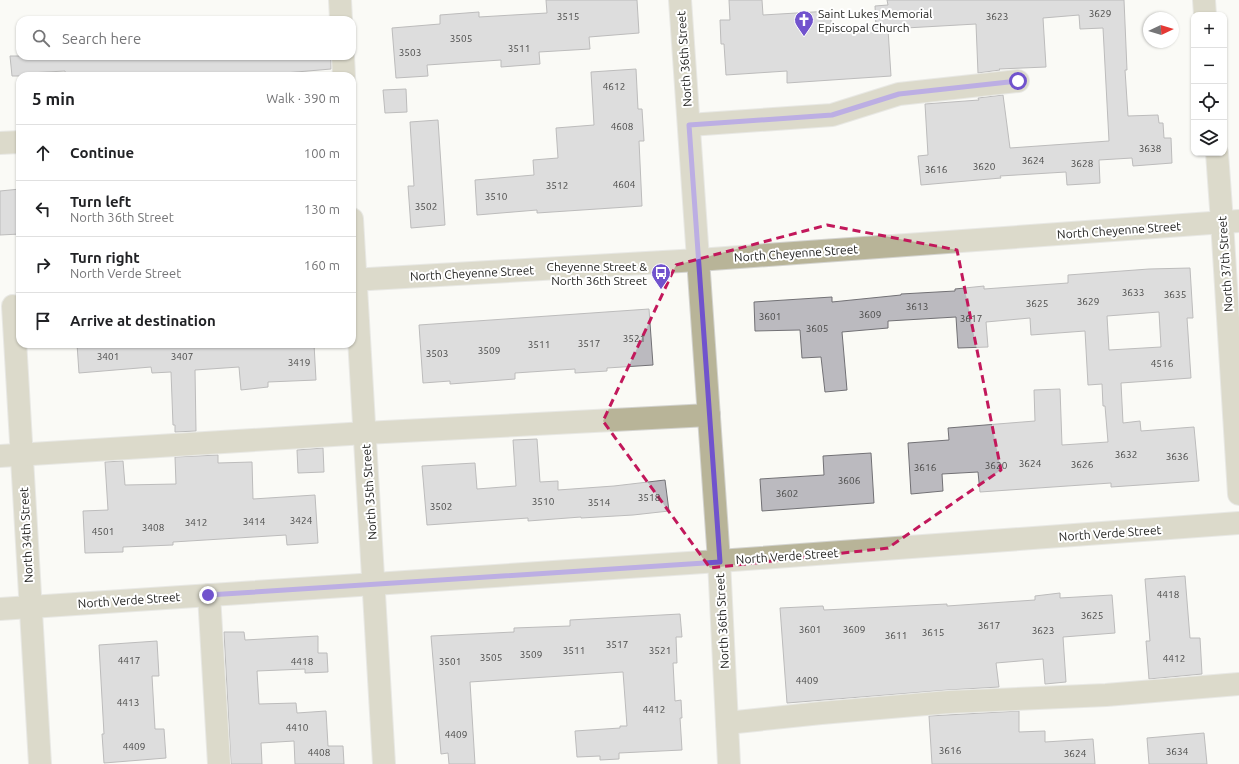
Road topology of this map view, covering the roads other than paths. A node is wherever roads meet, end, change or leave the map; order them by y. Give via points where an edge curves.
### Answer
1 (340, 0) edge
2 (680, 0) edge
3 (1204, 0) edge
4 (1205, 12) edge
5 (341, 16) edge
6 (343, 60) edge
7 (344, 72) edge
8 (1018, 81) dead end
9 (689, 125) junction
10 (16, 142) edge
11 (0, 143) edge
12 (1218, 156) edge
13 (1231, 222) edge
14 (698, 260) junction
15 (356, 280) edge
16 (11, 306) edge
17 (356, 308) edge
18 (709, 415) junction
19 (365, 433) junction
20 (22, 455) junction
21 (0, 456) edge
22 (1239, 494) edge
23 (1239, 523) edge
24 (720, 562) junction
25 (374, 583) junction
26 (208, 595) junction
27 (30, 607) junction
28 (0, 609) edge
29 (1239, 684) edge
30 (728, 723) junction
31 (40, 764) edge
32 (219, 764) edge
33 (384, 764) edge
34 (730, 764) edge

1 - 5 street
2 - 9 street, North 36th Street
3 - 4 street
6 - 7 street
8 - 9 street via 899,94 832,115
9 - 14 street, North 36th Street
10 - 11 street
12 - 13 street, North 37th Street
13 - 14 street, North Cheyenne Street
13 - 22 street, North 37th Street
14 - 15 street, North Cheyenne Street
14 - 18 street, North 36th Street
16 - 20 street, North 34th Street
17 - 19 street, North 35th Street
18 - 19 street
18 - 24 street, North 36th Street
19 - 20 street
19 - 25 street, North 35th Street
20 - 21 street
20 - 27 street, North 34th Street
23 - 24 street, North Verde Street
24 - 25 street, North Verde Street
24 - 30 street, North 36th Street
25 - 26 street, North Verde Street
25 - 33 street, North 35th Street
26 - 27 street, North Verde Street
26 - 32 street
27 - 28 street, North Verde Street
27 - 31 street, North 34th Street
29 - 30 street via 1106,695 950,702
30 - 34 street, North 36th Street

